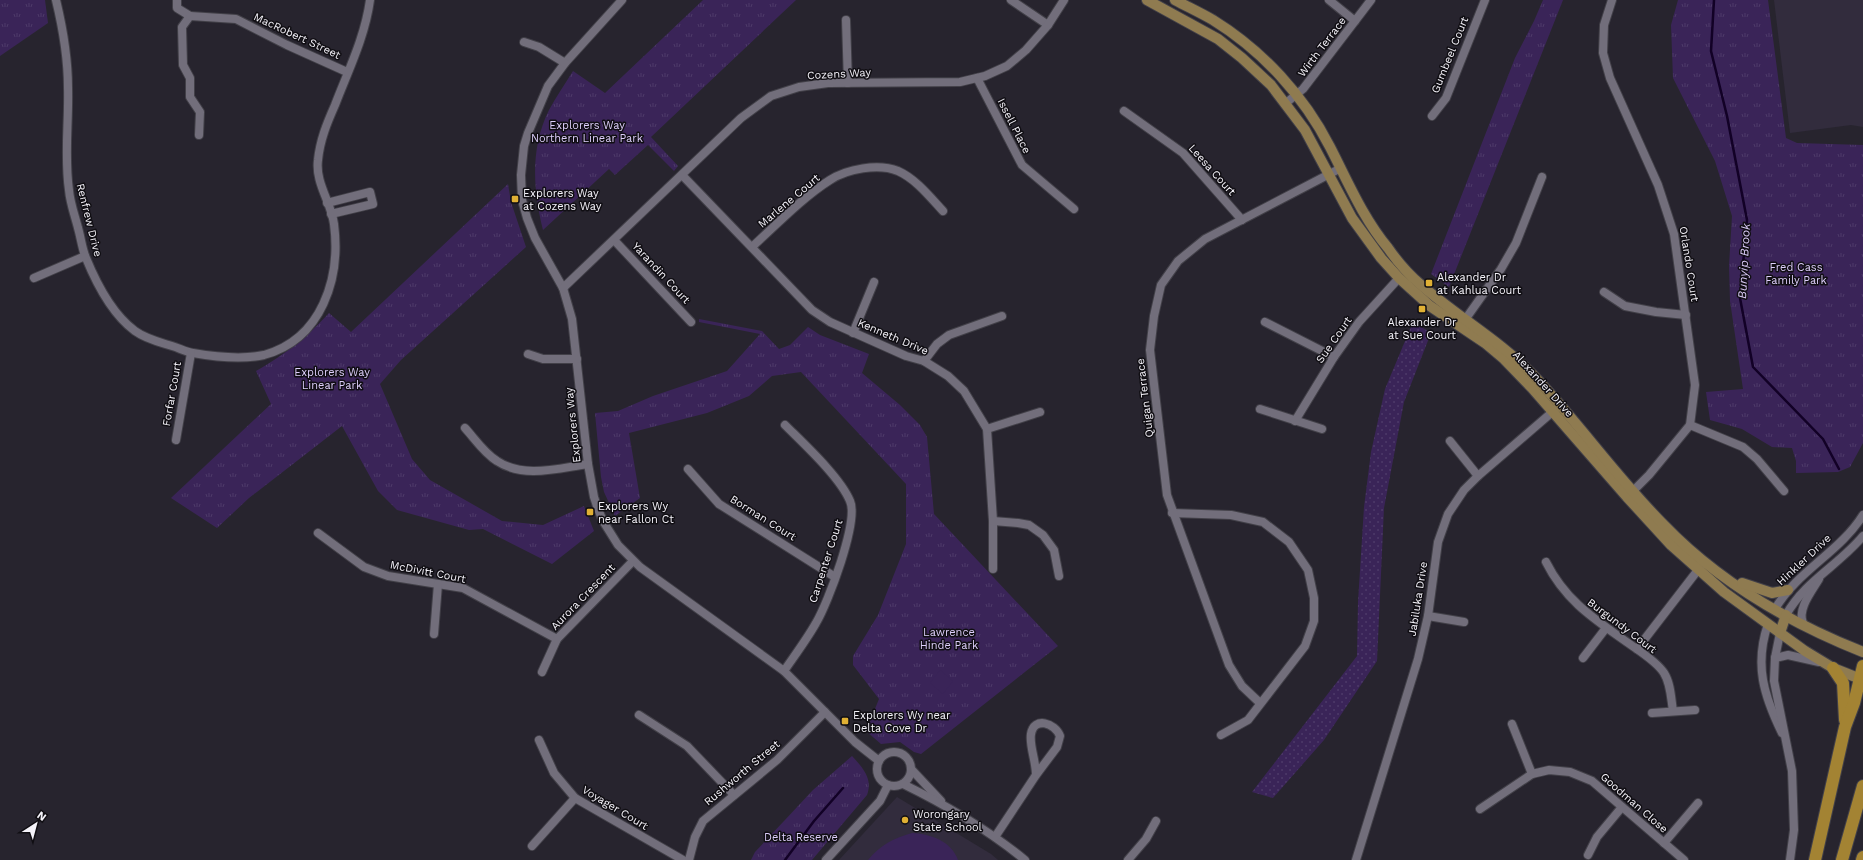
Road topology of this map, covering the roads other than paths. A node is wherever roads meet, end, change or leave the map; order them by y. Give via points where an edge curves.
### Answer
1 (56, 0) edge
2 (177, 0) edge
3 (370, 0) edge
4 (622, 0) edge
5 (1011, 0) edge
6 (1064, 0) edge
7 (1147, 0) edge
8 (1175, 0) edge
9 (1329, 0) edge
10 (1371, 0) edge
11 (1485, 0) edge
12 (1612, 0) edge
13 (190, 16) junction
14 (846, 20) dead end
15 (1355, 21) junction
16 (1048, 25) junction
17 (524, 42) dead end
18 (565, 63) junction
19 (348, 72) junction
20 (977, 78) junction
21 (848, 83) junction
22 (1296, 95) junction
23 (1286, 103) junction
24 (1124, 111) dead end
25 (1432, 116) dead end
26 (199, 135) dead end
27 (1341, 168) junction
28 (682, 175) junction
29 (1329, 175) junction
30 (1542, 177) dead end
31 (327, 203) junction
32 (1074, 209) dead end
33 (943, 211) dead end
34 (331, 214) junction
35 (1242, 220) junction
36 (614, 240) junction
37 (753, 246) junction
38 (85, 256) junction
39 (34, 278) dead end
40 (1399, 278) junction
41 (874, 282) dead end
42 (563, 288) junction
43 (1604, 292) dead end
44 (1686, 315) junction
45 (1002, 316) dead end
46 (691, 322) dead end
47 (1265, 322) dead end
48 (1463, 323) junction
49 (853, 333) junction
50 (191, 353) junction
51 (528, 354) dead end
52 (1334, 357) junction
53 (577, 359) junction
54 (924, 361) junction
55 (1260, 409) dead end
56 (1556, 409) junction
57 (1040, 412) dead end
58 (1295, 421) junction
59 (785, 424) dead end
60 (1690, 425) junction
61 (464, 428) dead end
62 (987, 429) junction
63 (1322, 430) dead end
64 (176, 440) dead end
65 (1450, 441) dead end
66 (588, 464) junction
67 (688, 469) dead end
68 (1478, 476) junction
69 (1784, 491) dead end
70 (1630, 495) junction
71 (1172, 513) junction
72 (1863, 515) edge
73 (993, 521) junction
74 (318, 533) dead end
75 (1863, 536) edge
76 (633, 561) junction
77 (1546, 562) dead end
78 (1704, 566) junction
79 (992, 569) dead end
80 (1822, 573) junction
81 (835, 576) junction
82 (1058, 576) dead end
83 (438, 584) junction
84 (1788, 590) junction
85 (1775, 609) junction
86 (1786, 614) junction
87 (1428, 616) junction
88 (1464, 622) dead end
89 (1803, 623) junction
90 (1768, 624) junction
91 (1606, 628) junction
92 (1780, 633) junction
93 (434, 634) dead end
94 (557, 639) junction
95 (1637, 649) junction
96 (1863, 652) edge
97 (1583, 658) dead end
98 (1775, 658) junction
99 (1828, 665) junction
100 (1863, 666) edge
101 (784, 671) junction
102 (542, 672) dead end
103 (1861, 680) edge
104 (1260, 703) junction
105 (1695, 710) dead end
106 (1674, 711) junction
107 (825, 712) junction
108 (1652, 713) dead end
109 (639, 715) dead end
110 (1512, 724) dead end
111 (1846, 727) junction
112 (1221, 735) dead end
113 (539, 740) dead end
114 (1785, 741) junction
115 (879, 761) junction
116 (911, 769) junction
117 (1532, 774) junction
118 (1036, 775) junction
119 (903, 784) junction
120 (888, 785) junction
121 (1863, 786) edge
122 (734, 795) junction
123 (575, 798) junction
124 (1698, 803) dead end
125 (945, 804) junction
126 (1622, 807) junction
127 (1480, 809) dead end
128 (1156, 821) dead end
129 (995, 837) junction
130 (1664, 843) junction
131 (532, 846) dead end
132 (1588, 855) dead end
133 (683, 860) edge
134 (689, 860) edge
135 (826, 860) edge
136 (1025, 860) edge
137 (1128, 860) edge
138 (1356, 860) edge
139 (1684, 860) edge
140 (1790, 860) edge
141 (1815, 860) edge
142 (1842, 860) edge

1 - 38 street, Renfrew Drive via 67,59 69,191
2 - 13 street via 177,8
3 - 19 street, Renfrew Drive via 364,30
4 - 18 street, Explorers Way
5 - 16 street
6 - 16 street, Cozens Way
7 - 23 main road, Alexander Drive via 1230,48 1258,72
8 - 22 main road, Alexander Drive via 1212,19 1240,38 1270,65
9 - 15 street
10 - 15 street, Wirth Terrace
11 - 25 street, Gumbeel Court via 1446,98
12 - 44 street, Orlando Court via 1604,25 1603,53 1610,78 1668,212 1679,255
13 - 19 street, MacRobert Street via 236,19
13 - 26 street via 182,27 183,65 190,78 190,97 200,112
14 - 21 street
15 - 22 street, Wirth Terrace
16 - 20 street, Cozens Way via 1026,50 1007,66
17 - 18 street
18 - 42 street, Explorers Way via 548,86 533,118 524,146 521,175 522,200 529,224
19 - 31 street, Renfrew Drive via 323,135 317,162
20 - 21 street, Cozens Way via 960,82
20 - 32 street, Issell Place via 1022,165
21 - 28 street, Cozens Way via 799,87 771,96 741,118
22 - 23 street, Wirth Terrace
22 - 27 main road, Alexander Drive via 1318,125
23 - 29 main road, Alexander Drive
24 - 35 street, Leesa Court via 1183,153
27 - 29 street, Quigan Terrace
27 - 48 main road, Alexander Drive via 1368,220 1396,259 1418,283
28 - 36 street, Cozens Way
28 - 37 street, Kenneth Drive
29 - 35 street, Quigan Terrace
29 - 40 main road, Alexander Drive via 1361,231
30 - 48 street via 1516,243
31 - 34 street, Renfrew Drive
31 - 34 street via 370,192 373,204
33 - 37 street, Marlene Court via 915,182 897,171 879,167 853,171 830,180
34 - 50 street, Renfrew Drive via 334,220 336,248 334,274 328,295 307,329 291,344 263,355 237,358
35 - 71 street, Quigan Terrace via 1205,239 1178,261 1160,285 1150,350 1167,495
36 - 42 street, Cozens Way
36 - 46 street, Yarandin Court
37 - 49 street, Kenneth Drive via 812,310
38 - 39 street
38 - 50 street, Renfrew Drive via 96,282 115,311 135,331 154,341
40 - 48 main road, Alexander Drive via 1430,306
40 - 52 street, Sue Court via 1359,322
41 - 49 street
42 - 53 street, Explorers Way via 572,319
43 - 44 street via 1625,306
44 - 60 street, Orlando Court via 1695,385
45 - 54 street via 949,335 937,344
47 - 52 street
48 - 56 main road, Alexander Drive via 1515,358 1534,376
49 - 54 street, Kenneth Drive
50 - 64 street, Forfar Court
51 - 53 street via 543,358
52 - 58 street, Sue Court
53 - 66 street, Explorers Way
54 - 62 street, Kenneth Drive via 948,376 964,391
55 - 58 street
56 - 68 street, Jabiluka Drive
56 - 70 main road, Alexander Drive
57 - 62 street
58 - 63 street
59 - 81 street, Carpenter Court via 844,487 851,502 852,518 849,532
60 - 69 street via 1743,448 1757,459
60 - 70 street
61 - 66 street via 498,461 518,470 536,471
62 - 73 street, Kenneth Drive
65 - 68 street
66 - 76 street, Explorers Way via 594,496 603,521 618,545
67 - 81 street, Borman Court via 719,504
68 - 87 street, Jabiluka Drive via 1464,490 1443,526 1438,542
70 - 78 main road, Alexander Drive
71 - 104 street, Quigan Terrace via 1228,665 1242,686
71 - 104 street via 1231,515 1263,522 1288,542 1308,570 1314,598 1314,621 1305,646
72 - 84 street, Hinkler Drive via 1843,540
73 - 79 street, Kenneth Drive
73 - 82 street via 1029,525 1043,535 1054,550
74 - 83 street, McDivitt Court via 364,567 388,576
75 - 80 street, Hinkler Drive
76 - 94 street, Aurora Crescent
76 - 101 street, Explorers Way
77 - 91 street, Burgundy Court via 1571,599
78 - 84 main road via 1758,590 1775,594
78 - 85 main road, Alexander Drive
78 - 90 main road, Alexander Drive via 1735,600
78 - 95 street
80 - 86 street, Hinkler Drive via 1800,594
80 - 89 street via 1804,607 1801,618
81 - 101 street, Carpenter Court via 817,621
83 - 93 street
83 - 94 street, McDivitt Court via 463,588
84 - 85 street, Hinkler Drive
85 - 86 main road, Alexander Drive
85 - 90 main road, Hinkler Drive
86 - 89 main road, Alexander Drive
86 - 92 main road, Hinkler Drive
87 - 88 street
87 - 138 street, Jabiluka Drive via 1408,692
89 - 96 main road, Alexander Drive
90 - 92 main road, Alexander Drive
90 - 114 street, Hinkler Drive via 1762,652 1762,683
91 - 95 street, Burgundy Court
91 - 97 street
92 - 98 street, Hinkler Drive
92 - 99 main road, Alexander Drive
94 - 102 street, Aurora Crescent
95 - 106 street, Burgundy Court via 1664,673
98 - 99 street via 1788,655
98 - 114 street, Hinkler Drive via 1774,681
99 - 103 main road, Alexander Drive
99 - 111 highway via 1840,677 1843,687
100 - 103 highway
101 - 107 street, Explorers Way
103 - 111 highway
104 - 112 street via 1248,720
105 - 106 street
106 - 108 street
107 - 115 street, Explorers Way
107 - 122 street, Rushworth Street via 777,760
109 - 122 street via 688,746
110 - 117 street
111 - 141 highway
113 - 123 street, Voyager Court via 554,773
114 - 140 street, Hinkler Drive via 1792,771 1794,810
115 - 116 street via 889,753 901,754 910,762
115 - 120 street via 877,767 880,780
116 - 119 street
116 - 125 street
117 - 126 street, Goodman Close via 1554,770 1577,773 1592,781
117 - 127 street, Goodman Close
118 - 118 street via 1056,748 1060,736 1058,731 1041,723 1036,725 1031,735
118 - 129 street
119 - 120 street
119 - 125 street
120 - 135 street via 880,801
121 - 142 highway
122 - 134 street, Rushworth Street via 703,821 695,837
123 - 131 street
123 - 133 street, Voyager Court
124 - 130 street
125 - 129 street
126 - 130 street, Goodman Close
126 - 132 street via 1597,837
128 - 137 street via 1146,839
129 - 136 street
130 - 139 street, Goodman Close

